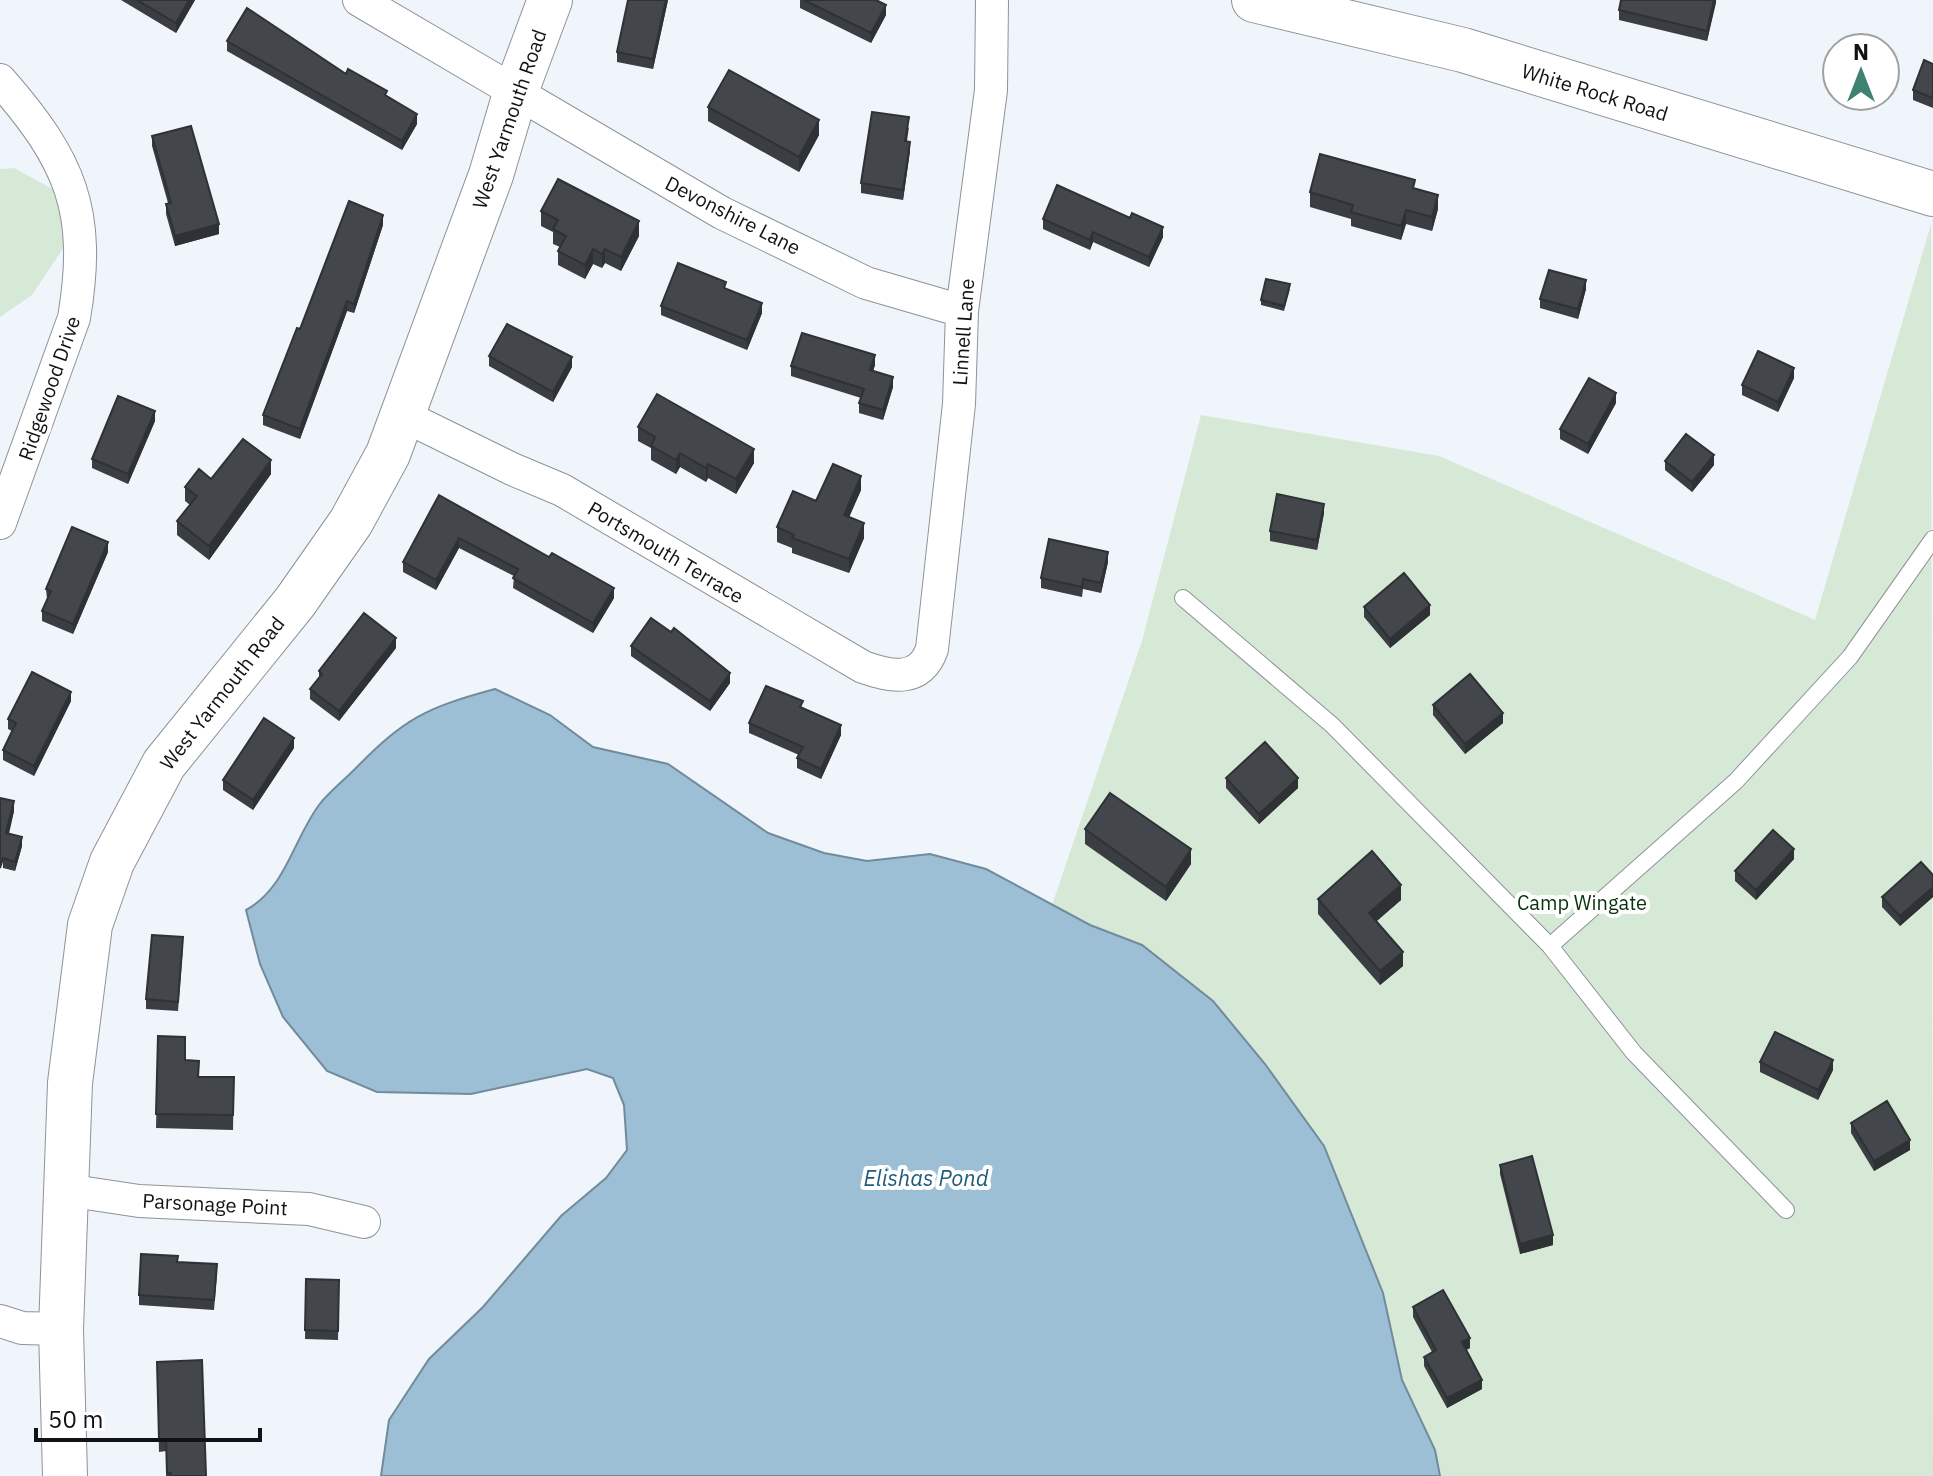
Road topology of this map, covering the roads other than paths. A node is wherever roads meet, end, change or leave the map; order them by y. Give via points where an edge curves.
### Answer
1 (359, 0) edge
2 (550, 0) edge
3 (992, 0) edge
4 (1254, 0) edge
5 (0, 80) edge
6 (515, 94) junction
7 (1933, 194) edge
8 (962, 311) junction
9 (402, 415) junction
10 (0, 523) edge
11 (1933, 539) edge
12 (1183, 598) dead end
13 (927, 662) joint
14 (1550, 946) junction
15 (66, 1190) junction
16 (1786, 1210) dead end
17 (364, 1222) dead end
18 (0, 1321) edge
19 (61, 1329) junction
20 (65, 1476) edge

1 - 6 street, Devonshire Lane
2 - 6 main road, West Yarmouth Road
3 - 8 street, Linnell Lane via 991,90
4 - 7 main road, White Rock Road via 1463,50
5 - 10 street, Ridgewood Drive via 54,152 77,201 81,227 74,318
6 - 8 street, Devonshire Lane via 722,213 866,283
6 - 9 main road, West Yarmouth Road via 491,175
8 - 13 street, Linnell Lane via 959,404
9 - 13 street, Portsmouth Terrace via 562,490 863,667 886,676 908,676
9 - 15 main road, West Yarmouth Road via 388,454 351,522 295,602 164,764 112,862 90,925 79,995
11 - 14 lane via 1850,657 1736,781
12 - 14 lane via 1332,725
14 - 16 lane via 1634,1053
15 - 17 street, Parsonage Point via 139,1201 309,1209
15 - 19 main road, West Yarmouth Road
18 - 19 street via 22,1328
19 - 20 main road, West Yarmouth Road

